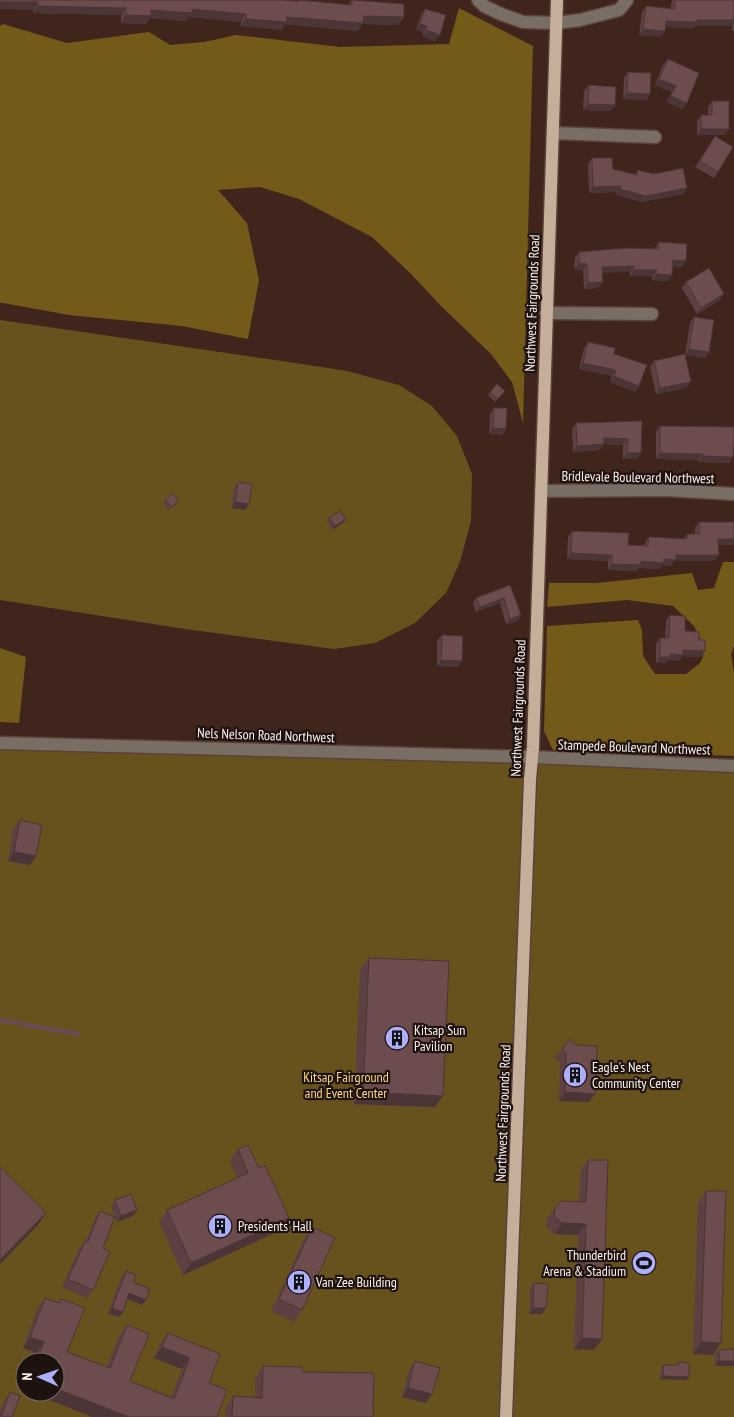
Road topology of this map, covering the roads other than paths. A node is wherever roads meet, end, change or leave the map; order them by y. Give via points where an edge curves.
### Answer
1 (478, 0) edge
2 (556, 0) edge
3 (627, 0) edge
4 (556, 23) junction
5 (553, 133) junction
6 (655, 136) dead end
7 (546, 313) junction
8 (652, 314) dead end
9 (541, 491) junction
10 (734, 494) edge
11 (0, 743) edge
12 (532, 757) junction
13 (734, 766) edge
14 (506, 1417) edge

1 - 4 street via 484,6 523,22
2 - 4 main road, Northwest Fairgrounds Road
3 - 4 street via 618,10
4 - 5 main road, Northwest Fairgrounds Road
5 - 6 street
5 - 7 main road, Northwest Fairgrounds Road
7 - 8 street
7 - 9 main road, Northwest Fairgrounds Road
9 - 10 street, Bridlevale Boulevard Northwest via 666,490
9 - 12 main road, Northwest Fairgrounds Road
11 - 12 street, Nels Nelson Road Northwest
12 - 13 street, Stampede Boulevard Northwest
12 - 14 main road, Northwest Fairgrounds Road

